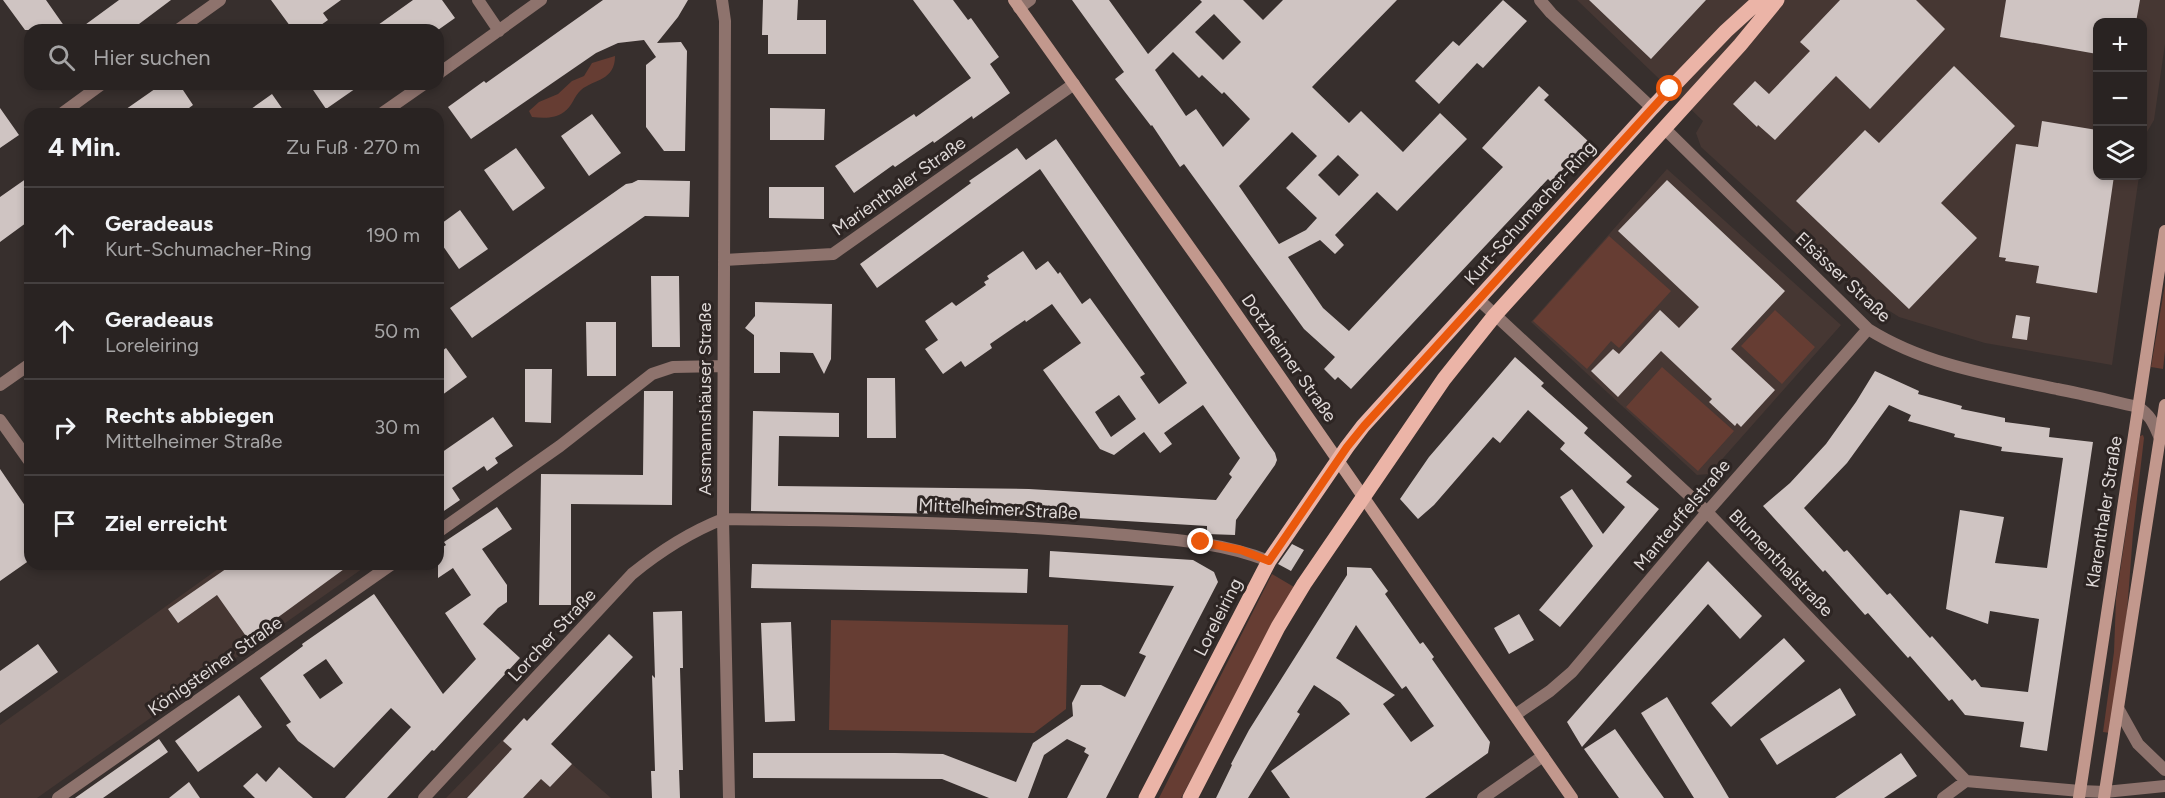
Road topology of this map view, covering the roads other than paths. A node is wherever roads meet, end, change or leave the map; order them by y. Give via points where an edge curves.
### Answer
1 (220, 0) edge
2 (478, 0) edge
3 (541, 0) edge
4 (722, 0) edge
5 (1030, 0) edge
6 (1540, 0) edge
7 (1760, 0) edge
8 (1777, 0) edge
9 (1017, 4) edge
10 (186, 24) edge
11 (499, 31) junction
12 (444, 70) edge
13 (1074, 84) junction
14 (94, 90) edge
15 (415, 90) edge
16 (69, 108) edge
17 (390, 108) edge
18 (1652, 108) junction
19 (1664, 128) junction
20 (2165, 231) edge
21 (724, 260) junction
22 (1478, 299) junction
23 (1496, 315) junction
24 (1868, 329) junction
25 (723, 366) junction
26 (24, 368) edge
27 (0, 385) edge
28 (2165, 405) edge
29 (2138, 407) junction
30 (0, 420) edge
31 (2160, 438) junction
32 (24, 454) edge
33 (1337, 461) junction
34 (1364, 499) junction
35 (1707, 512) junction
36 (723, 519) junction
37 (444, 528) edge
38 (1269, 561) junction
39 (383, 570) edge
40 (2119, 710) junction
41 (1515, 715) junction
42 (1543, 756) junction
43 (2165, 770) edge
44 (1966, 781) junction
45 (2165, 786) edge
46 (2080, 794) edge
47 (2104, 795) edge
48 (58, 798) edge
49 (424, 798) edge
50 (729, 798) edge
51 (1146, 798) edge
52 (1190, 798) edge
53 (1483, 798) edge
54 (1572, 798) edge
55 (1943, 798) edge

1 - 10 street
2 - 11 street
3 - 11 street
4 - 21 street, Assmannshäuser Straße
5 - 9 street
6 - 18 street
7 - 18 main road, Kurt-Schumacher-Ring
8 - 19 main road
9 - 13 main road, Dotzheimer Straße
11 - 12 street
13 - 21 street, Marienthaler Straße via 833,254
13 - 33 main road, Dotzheimer Straße
14 - 16 street
15 - 17 street
18 - 22 main road, Kurt-Schumacher-Ring
19 - 23 main road
19 - 24 street, Elsässer Straße
20 - 29 main road, Klarenthaler Straße
21 - 25 street, Assmannshäuser Straße
22 - 23 street, Blumenthalstraße
22 - 33 main road, Kurt-Schumacher-Ring
23 - 34 main road via 1444,379
23 - 35 street, Blumenthalstraße
24 - 29 street, Elsässer Straße via 1934,360 1971,372
24 - 35 street, Manteuffelstraße
25 - 36 street, Assmannshäuser Straße
25 - 37 street via 673,367 652,374 560,446
26 - 27 street
28 - 31 main road
29 - 31 street via 2152,420
29 - 46 main road, Klarenthaler Straße
30 - 32 street
31 - 40 main road
33 - 34 main road, Dotzheimer Straße
33 - 38 main road, Loreleiring
34 - 41 main road, Dotzheimer Straße
34 - 52 main road via 1278,627
35 - 41 street, Manteuffelstraße via 1572,672
35 - 44 street, Blumenthalstraße
36 - 38 street, Mittelheimer Straße via 1043,528 1201,542 1241,550
36 - 49 street, Lorcher Straße via 668,547 632,574
36 - 50 street, Assmannshäuser Straße
38 - 51 main road, Loreleiring
39 - 48 street, Königsteiner Straße
40 - 43 street via 2138,744
40 - 47 main road
41 - 42 main road, Dotzheimer Straße
42 - 53 street
42 - 54 main road, Dotzheimer Straße
44 - 46 street
44 - 55 street
45 - 47 street
46 - 47 street

